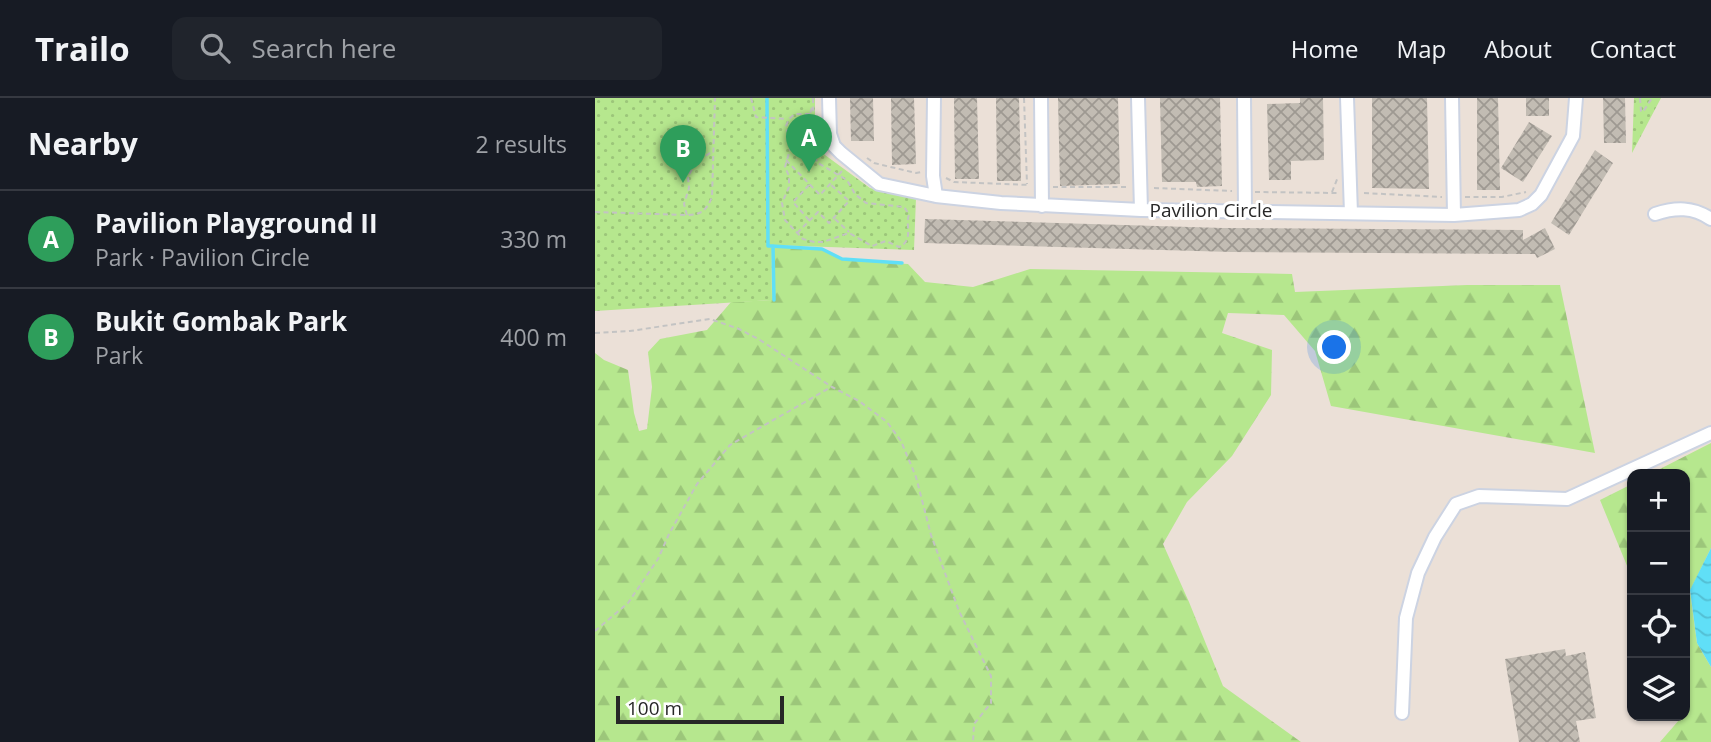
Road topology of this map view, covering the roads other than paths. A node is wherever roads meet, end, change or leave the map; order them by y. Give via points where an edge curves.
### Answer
1 (829, 98) edge
2 (934, 98) edge
3 (1041, 98) edge
4 (1138, 98) edge
5 (1244, 98) edge
6 (1347, 98) edge
7 (1452, 98) edge
8 (1576, 98) edge
9 (936, 196) junction
10 (1042, 206) junction
11 (1141, 210) junction
12 (1245, 210) junction
13 (1351, 213) junction
14 (1655, 214) dead end
15 (1454, 215) junction
16 (1711, 219) edge
17 (1711, 433) edge
18 (1402, 713) dead end

1 - 9 street, Pavilion Circle via 830,134 841,153 879,184
2 - 9 street
3 - 10 street
4 - 11 street
5 - 12 street
6 - 13 street
7 - 15 street
8 - 15 street, Pavilion Circle via 1573,136 1532,204 1519,210
9 - 10 street, Pavilion Circle
10 - 11 street, Pavilion Circle
11 - 12 street, Pavilion Circle
12 - 13 street, Pavilion Circle
13 - 15 street, Pavilion Circle
14 - 16 street via 1673,208 1699,211
17 - 18 street via 1567,499 1479,496 1456,505 1418,573 1406,618

